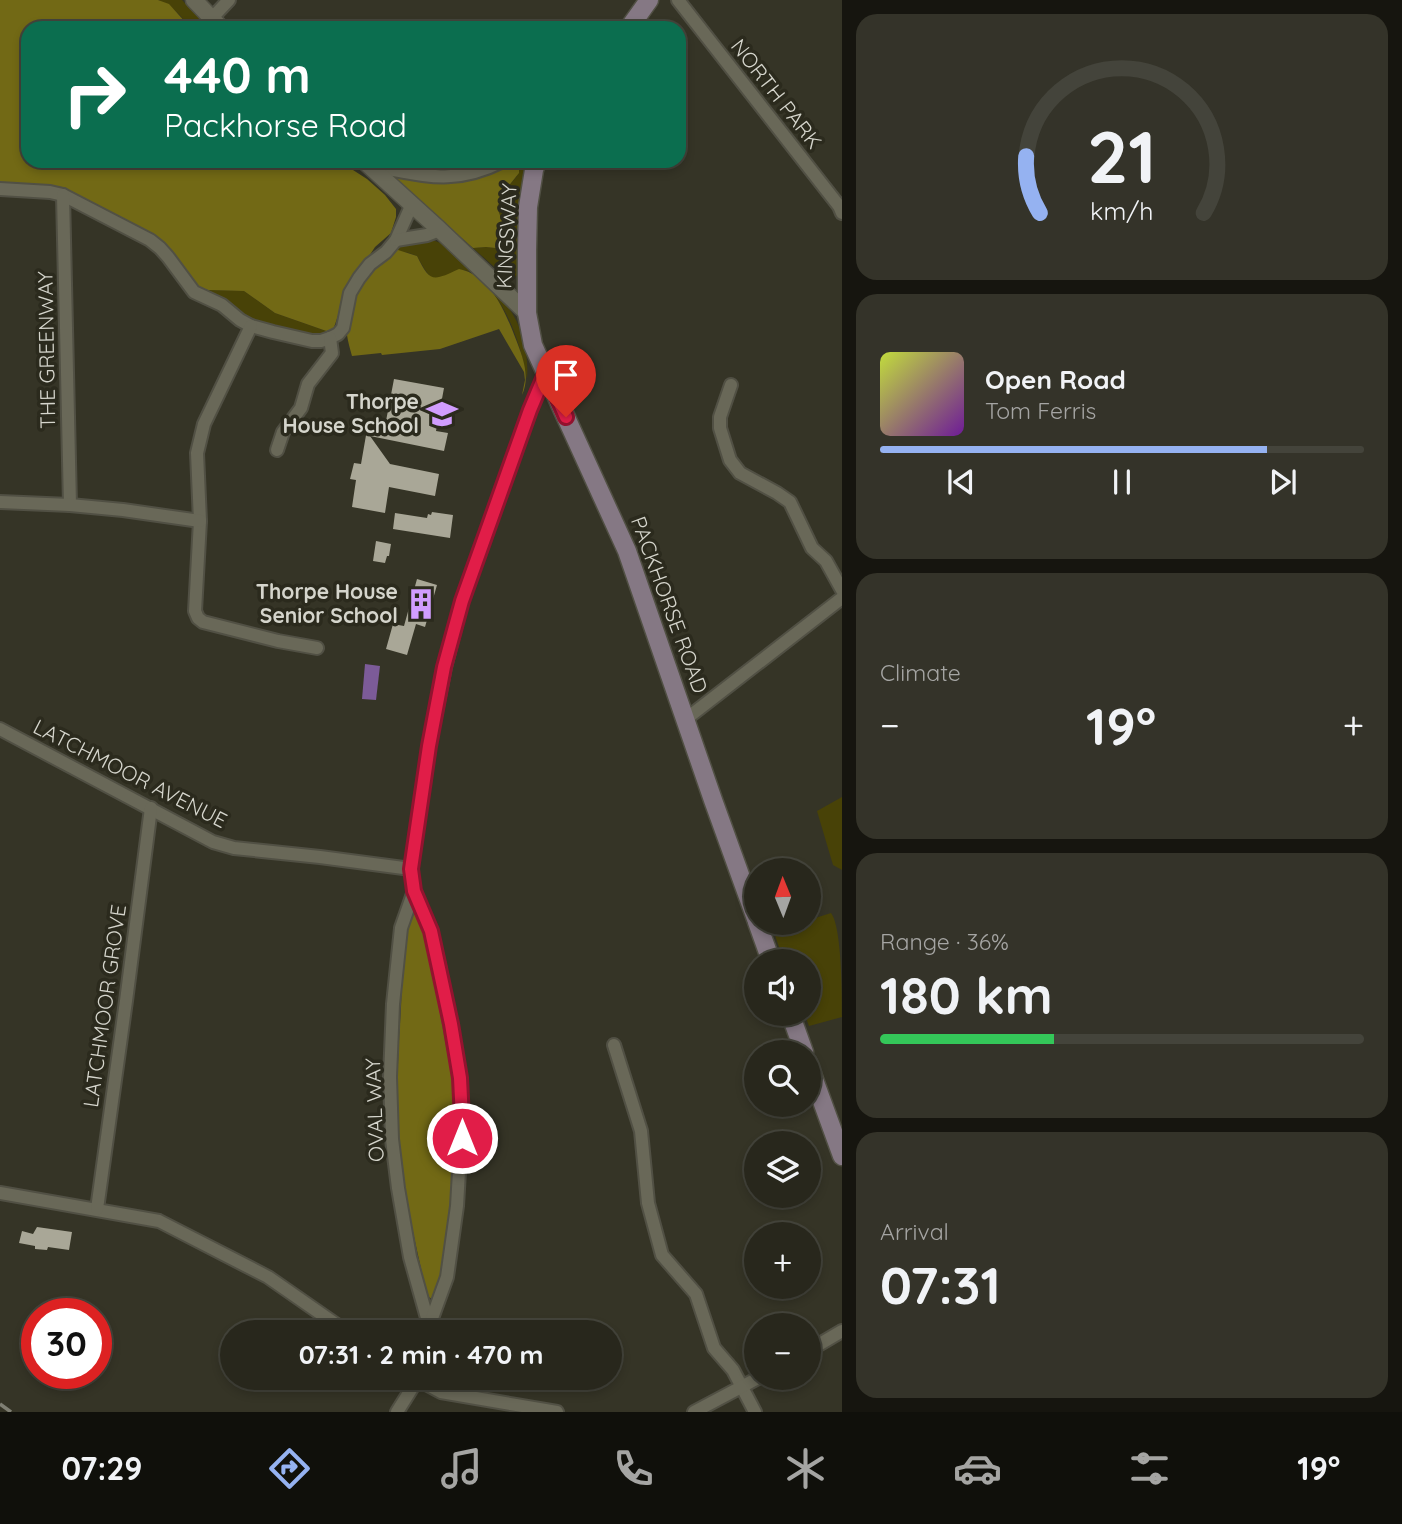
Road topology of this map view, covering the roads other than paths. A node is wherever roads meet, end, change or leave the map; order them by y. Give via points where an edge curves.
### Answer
1 (194, 0) edge
2 (229, 0) edge
3 (649, 0) edge
4 (678, 0) edge
5 (215, 21) edge
6 (218, 21) edge
7 (634, 21) edge
8 (372, 168) edge
9 (389, 168) edge
10 (487, 168) edge
11 (535, 168) edge
12 (0, 189) edge
13 (63, 195) junction
14 (412, 204) junction
15 (842, 213) edge
16 (440, 230) junction
17 (396, 240) junction
18 (527, 313) junction
19 (251, 326) junction
20 (330, 338) junction
21 (546, 372) junction
22 (731, 386) dead end
23 (277, 450) dead end
24 (0, 502) edge
25 (70, 505) junction
26 (200, 521) junction
27 (842, 590) edge
28 (842, 598) edge
29 (317, 648) dead end
30 (686, 719) junction
31 (0, 729) edge
32 (150, 808) junction
33 (411, 869) junction
34 (744, 885) edge
35 (414, 891) junction
36 (614, 1045) dead end
37 (821, 1099) edge
38 (842, 1156) edge
39 (0, 1193) edge
40 (97, 1209) junction
41 (330, 1320) edge
42 (426, 1320) edge
43 (431, 1320) edge
44 (842, 1331) edge
45 (821, 1343) edge
46 (742, 1387) junction
47 (409, 1390) edge
48 (437, 1390) edge
49 (397, 1412) edge
50 (557, 1412) edge
51 (694, 1412) edge
52 (755, 1412) edge

1 - 5 street
2 - 6 street
3 - 7 main road
4 - 15 street, NORTH PARK
8 - 14 street
9 - 10 street, KINGSWAY via 454,177
11 - 18 main road, KINGSWAY via 527,207
12 - 13 street
13 - 19 street via 150,240 194,292
13 - 25 street, THE GREENWAY
14 - 16 street
14 - 17 street
16 - 17 street
16 - 18 street
17 - 20 street via 359,278 350,293 343,328
18 - 21 main road, PACKHORSE ROAD via 533,345
19 - 20 street via 312,341
19 - 26 street via 204,424 197,453
20 - 23 street via 332,353 308,384 301,408 283,432
21 - 30 main road, PACKHORSE ROAD via 627,551
21 - 33 street, OVAL WAY via 462,601 444,667
22 - 27 street via 720,416 730,460 740,473 790,502 812,548 827,561
24 - 25 street
25 - 26 street
26 - 29 street via 195,592 198,618
28 - 30 street
30 - 34 main road, PACKHORSE ROAD
31 - 32 street, LATCHMOOR AVENUE
32 - 33 street, LATCHMOOR AVENUE via 213,842 234,848
32 - 40 street, LATCHMOOR GROVE
33 - 35 street, OVAL WAY
35 - 42 street, OVAL WAY via 401,928 390,1077 398,1188
35 - 43 street, OVAL WAY via 431,931 440,970 460,1078 462,1119 447,1277
36 - 46 street via 641,1131 648,1203 662,1255 696,1294 714,1348
37 - 38 main road
39 - 40 street
40 - 41 street via 159,1221 268,1277
44 - 45 street
46 - 51 street
46 - 52 street
47 - 49 street
48 - 50 street

